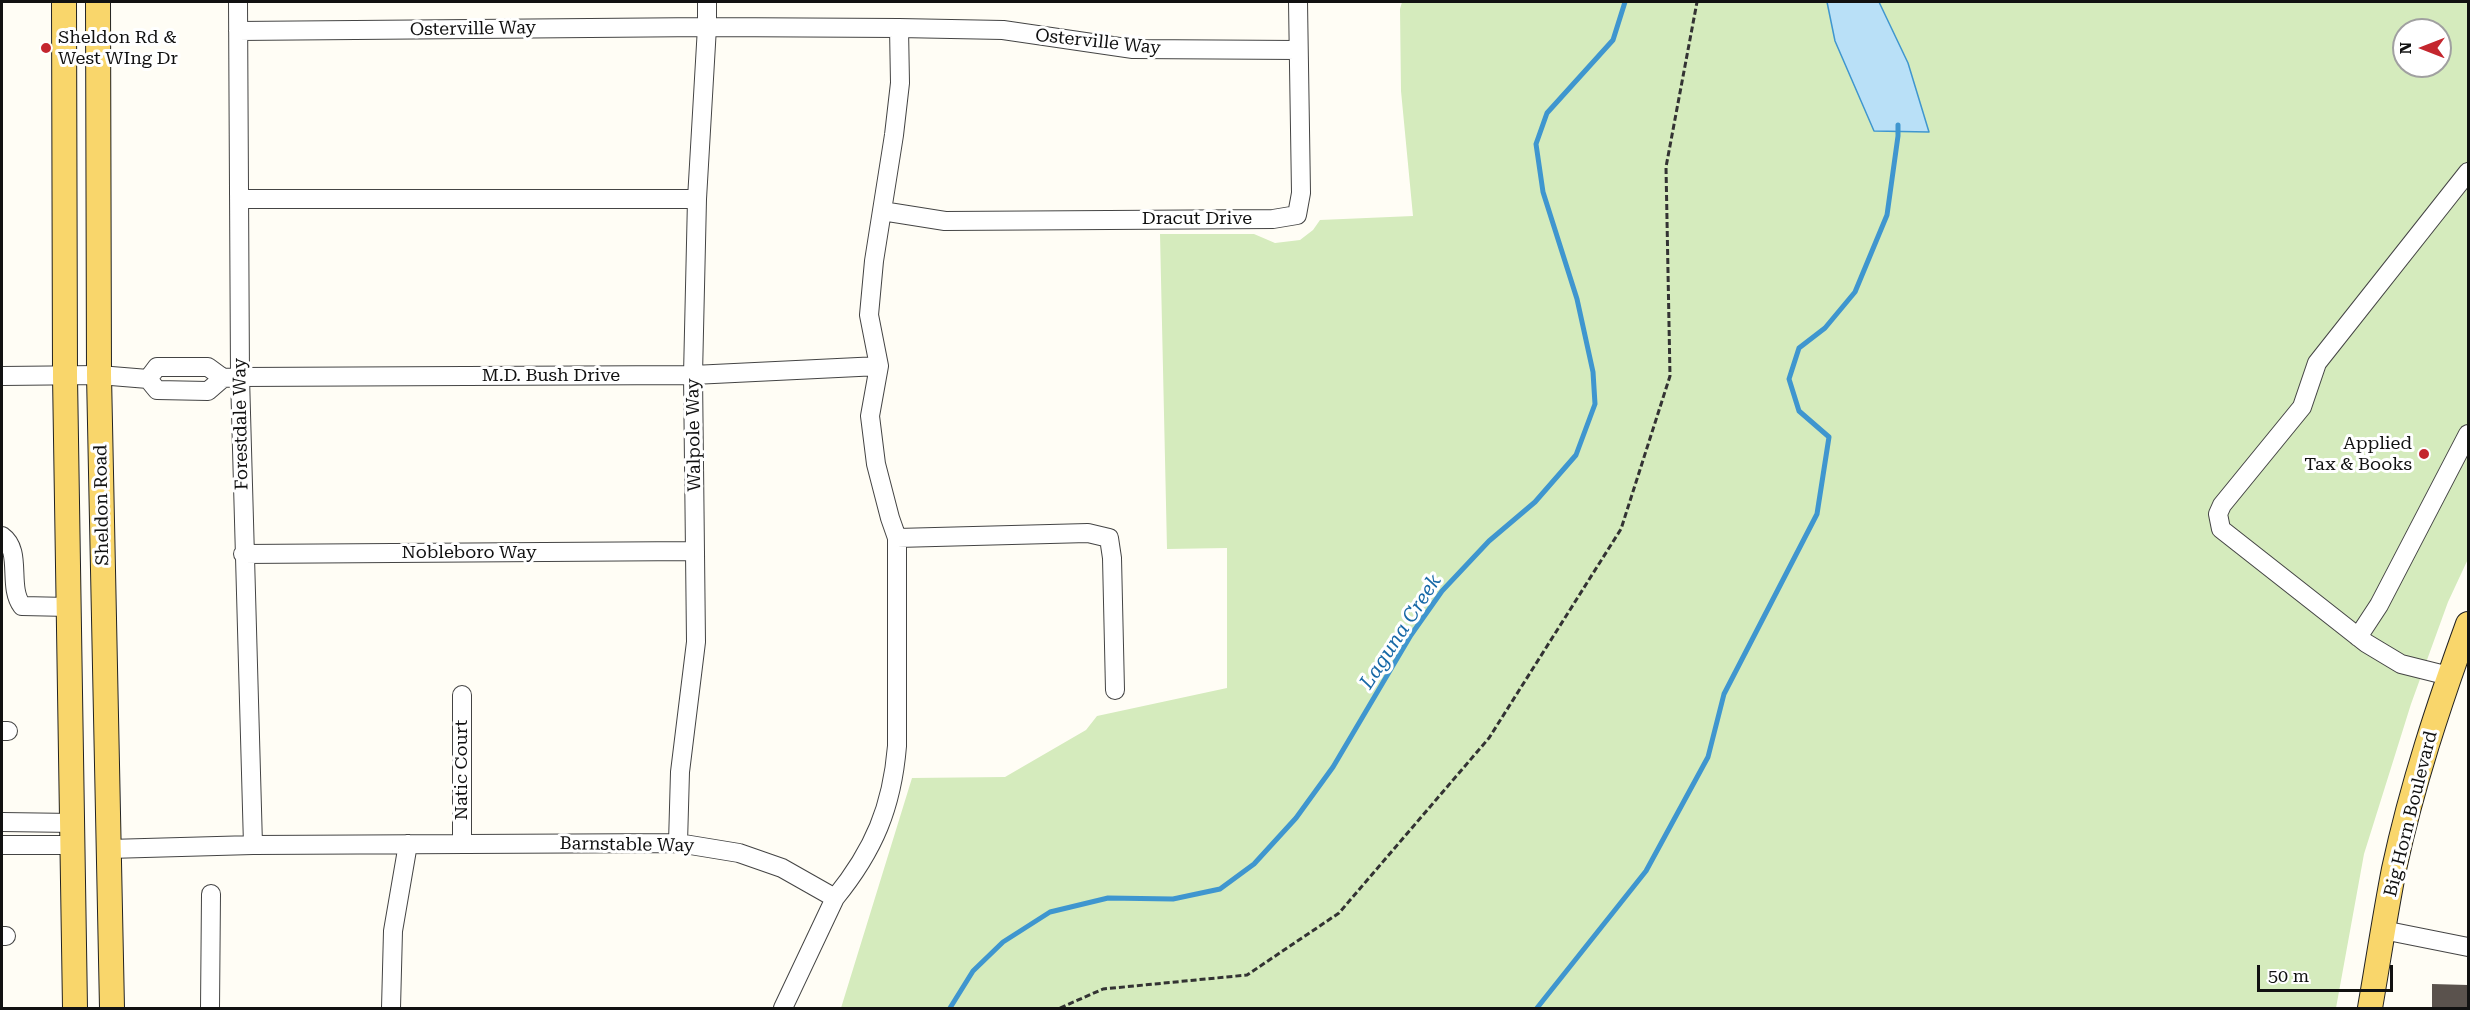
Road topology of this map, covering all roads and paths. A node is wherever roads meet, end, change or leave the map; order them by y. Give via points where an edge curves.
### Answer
1 (64, 2) edge
2 (98, 2) edge
3 (238, 2) edge
4 (707, 2) edge
5 (1298, 2) edge
6 (1697, 2) edge
7 (707, 27) junction
8 (899, 28) junction
9 (238, 31) junction
10 (1298, 50) junction
11 (2469, 172) edge
12 (239, 199) junction
13 (697, 199) junction
14 (882, 211) junction
15 (879, 366) junction
16 (99, 375) junction
17 (693, 375) junction
18 (2, 376) edge
19 (65, 376) junction
20 (231, 377) junction
21 (2469, 434) edge
22 (2, 536) edge
23 (897, 538) junction
24 (695, 551) junction
25 (243, 554) junction
26 (69, 607) junction
27 (2469, 624) edge
28 (2358, 637) junction
29 (2449, 676) junction
30 (1116, 690) dead end
31 (462, 695) dead end
32 (2, 822) edge
33 (74, 834) junction
34 (678, 843) junction
35 (408, 844) junction
36 (462, 844) junction
37 (2, 845) edge
38 (253, 845) junction
39 (109, 849) junction
40 (211, 894) dead end
41 (835, 898) junction
42 (2383, 930) junction
43 (2469, 947) edge
44 (75, 1008) edge
45 (112, 1008) edge
46 (210, 1008) edge
47 (391, 1008) edge
48 (783, 1008) edge
49 (1060, 1008) edge
50 (2370, 1008) edge

1 - 19 main road, Sheldon Road
2 - 16 main road, Sheldon Road
3 - 9 street, Forestdale Way
4 - 7 street, Walpole Way
5 - 10 street, Dracut Drive
6 - 49 path via 1666,167 1670,376 1622,529 1489,738 1340,913 1247,975 1103,989
7 - 8 street
7 - 9 street, Osterville Way
7 - 13 street, Walpole Way
8 - 10 street, Osterville Way via 1003,30 1133,49
8 - 14 street via 900,83
9 - 12 street, Forestdale Way
10 - 14 street, Dracut Drive via 1298,215 1273,219 945,221
11 - 28 street via 2317,363 2302,407 2218,514 2222,529
12 - 13 street
12 - 20 street, Forestdale Way
13 - 17 street, Walpole Way
14 - 15 street via 869,315
15 - 17 street, M.D. Bush Drive
15 - 23 street via 870,416 876,464
16 - 19 street, M.D. Bush Drive
16 - 20 street, M.D. Bush Drive via 148,379 157,367 208,367
16 - 39 main road, Sheldon Road
17 - 20 street, M.D. Bush Drive
17 - 24 street, Walpole Way
18 - 19 street, M.D. Bush Drive
19 - 26 main road, Sheldon Road
20 - 25 street, Forestdale Way
21 - 28 street via 2379,605
22 - 26 street via 12,547 16,598 22,606
23 - 30 street via 1088,533 1108,538
23 - 41 street via 895,778 875,837
24 - 25 street, Nobleboro Way
24 - 34 street, Walpole Way via 696,642 684,730
25 - 38 street, Forestdale Way
26 - 33 main road, Sheldon Road
27 - 29 main road, Big Horn Boulevard
28 - 29 street via 2401,664
29 - 42 main road, Big Horn Boulevard via 2416,784
31 - 36 street, Natic Court
32 - 33 street
33 - 37 street
33 - 44 main road, Sheldon Road
34 - 36 street, Barnstable Way
34 - 41 street, Barnstable Way via 740,853 771,864
35 - 36 street, Barnstable Way
35 - 38 street, Barnstable Way
35 - 47 street via 393,931
38 - 39 street, Barnstable Way
39 - 45 main road, Sheldon Road
40 - 46 street
41 - 48 street
42 - 43 street
42 - 50 main road, Big Horn Boulevard

